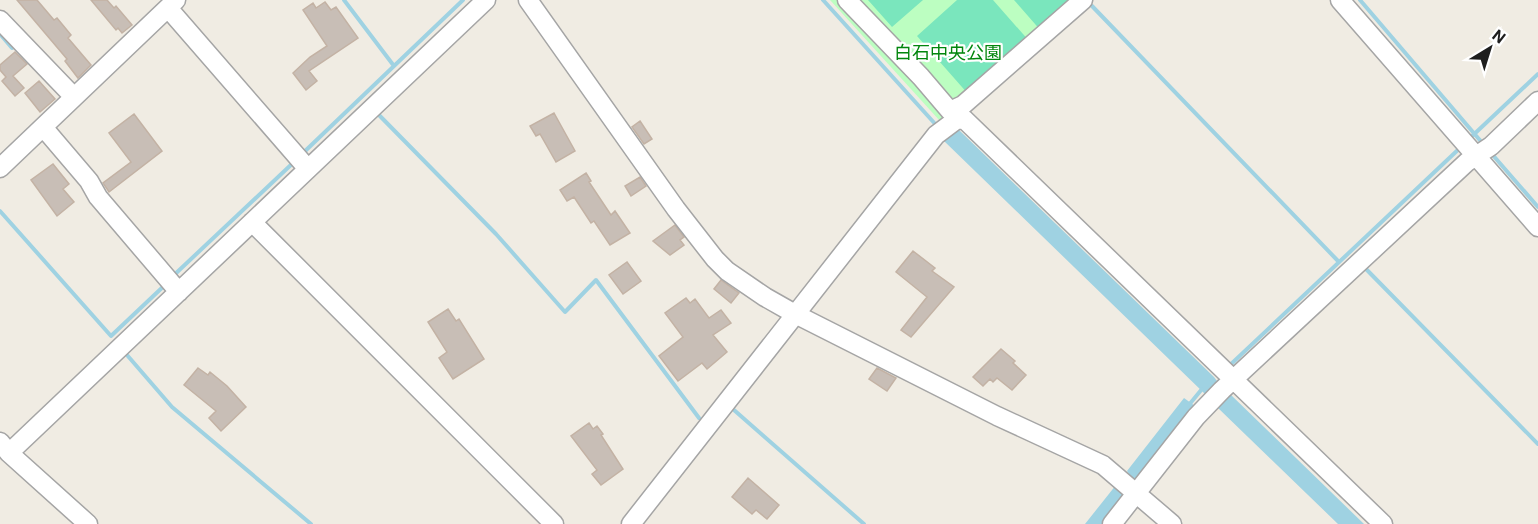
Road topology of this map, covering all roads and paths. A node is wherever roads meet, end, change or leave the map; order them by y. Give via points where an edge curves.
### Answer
1 (486, 0) edge
2 (528, 0) edge
3 (847, 0) edge
4 (1083, 0) edge
5 (1340, 0) edge
6 (172, 4) edge
7 (0, 20) edge
8 (74, 97) junction
9 (1538, 101) edge
10 (43, 127) junction
11 (1475, 147) junction
12 (301, 161) junction
13 (0, 168) edge
14 (252, 222) junction
15 (1538, 227) edge
16 (172, 284) junction
17 (795, 314) junction
18 (1223, 389) junction
19 (4, 448) edge
20 (1130, 486) junction
21 (88, 524) edge
22 (554, 524) edge
23 (631, 524) edge
24 (1112, 524) edge
25 (1172, 524) edge
26 (1383, 524) edge

1 - 12 street via 372,108
2 - 17 street via 715,259 727,271
3 - 4 street via 950,111 963,105
5 - 11 street
6 - 8 street
6 - 12 street
7 - 8 street
8 - 10 street
9 - 11 street
10 - 13 street
10 - 16 street
11 - 15 street
11 - 18 street via 1467,162
12 - 14 street
14 - 16 street
14 - 22 street
16 - 19 street
17 - 18 street via 942,130 964,118
17 - 20 street via 1103,465
17 - 23 street
18 - 20 street
18 - 26 street
19 - 21 street
20 - 24 street
20 - 25 street

